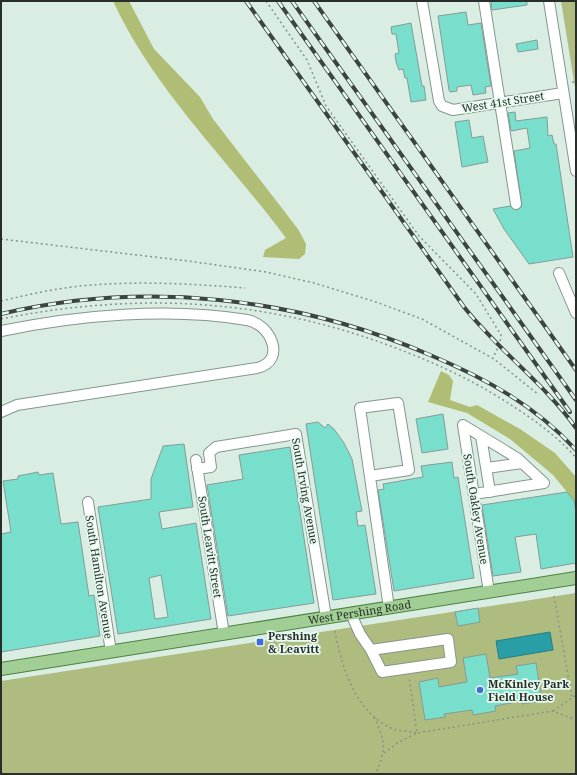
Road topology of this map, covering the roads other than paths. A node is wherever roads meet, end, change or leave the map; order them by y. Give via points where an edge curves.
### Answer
1 (422, 1) edge
2 (484, 1) edge
3 (549, 1) edge
4 (564, 93) junction
5 (500, 103) junction
6 (576, 171) edge
7 (516, 204) dead end
8 (559, 272) dead end
9 (576, 313) edge
10 (1, 331) edge
11 (1, 412) edge
12 (480, 436) junction
13 (522, 463) junction
14 (196, 464) joint
15 (487, 468) junction
16 (370, 476) junction
17 (490, 492) junction
18 (474, 494) junction
19 (88, 502) dead end
20 (576, 578) edge
21 (489, 592) junction
22 (389, 608) junction
23 (350, 614) junction
24 (326, 618) junction
25 (224, 634) junction
26 (371, 650) junction
27 (111, 652) junction
28 (1, 669) edge

1 - 5 street, West 41st Street via 439,101 442,106 453,110
2 - 5 street
3 - 4 street
4 - 5 street, West 41st Street
4 - 6 street
5 - 7 street
8 - 9 street
10 - 11 street via 39,324 135,315 211,317 247,320 262,325 270,337 273,352 268,363 257,368 17,405
12 - 13 street
12 - 15 street
12 - 18 street, South Oakley Avenue via 463,426
13 - 15 street
13 - 17 street via 544,483
14 - 24 street, South Irving Avenue via 211,467 209,453 216,447 296,434
14 - 25 street, South Leavitt Street
15 - 17 street
16 - 16 street via 409,470 398,403 360,408
16 - 22 street
17 - 18 street
18 - 21 street, South Oakley Avenue
19 - 27 street, South Hamilton Avenue
20 - 21 main road, West Pershing Road
21 - 22 main road, West Pershing Road
22 - 23 main road, West Pershing Road
23 - 24 main road, West Pershing Road
23 - 26 street
24 - 25 main road, West Pershing Road
25 - 27 main road, West Pershing Road
26 - 26 street via 382,672 451,662 448,639
27 - 28 main road, West Pershing Road

